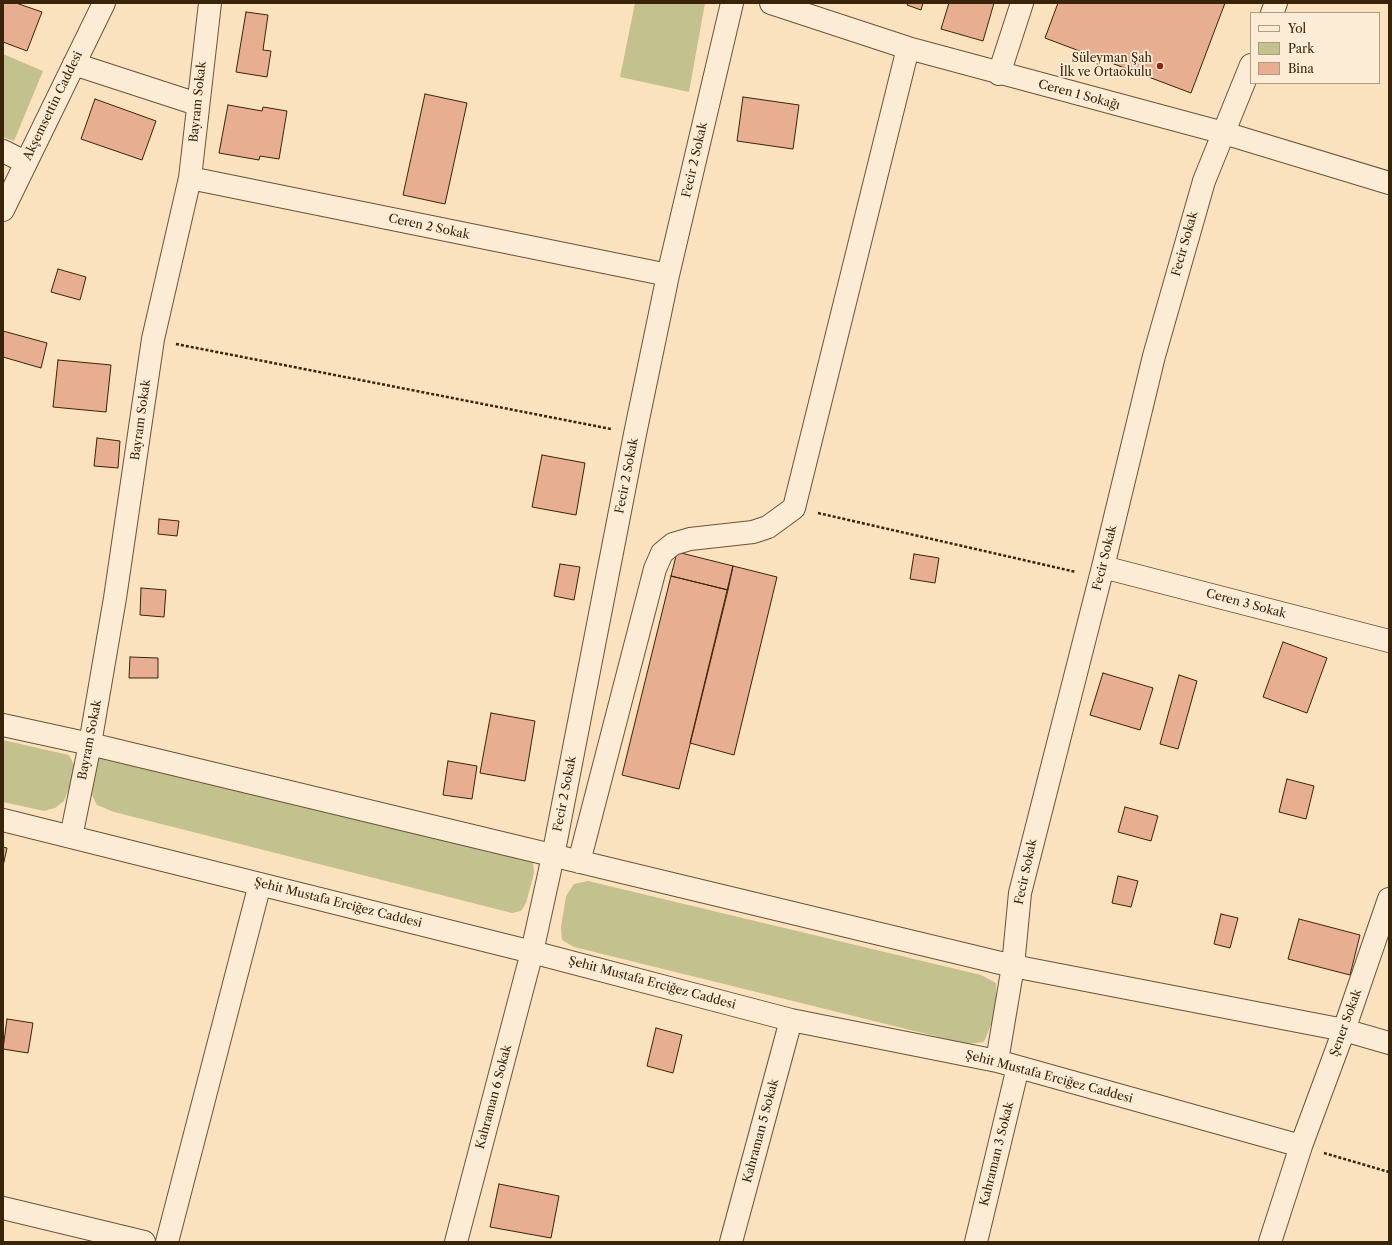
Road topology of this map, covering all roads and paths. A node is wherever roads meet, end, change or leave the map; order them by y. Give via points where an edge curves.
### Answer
1 (104, 3) edge
2 (210, 3) edge
3 (732, 3) edge
4 (771, 3) edge
5 (1022, 3) edge
6 (908, 48) junction
7 (74, 64) junction
8 (1250, 68) edge
9 (999, 74) junction
10 (197, 104) junction
11 (1224, 133) junction
12 (3, 151) edge
13 (25, 162) junction
14 (190, 178) junction
15 (1389, 183) edge
16 (3, 210) edge
17 (668, 275) junction
18 (153, 339) junction
19 (635, 434) junction
20 (794, 508) junction
21 (1102, 572) junction
22 (1389, 641) edge
23 (3, 725) edge
24 (90, 744) junction
25 (3, 820) edge
26 (71, 837) junction
27 (553, 856) junction
28 (579, 862) junction
29 (260, 884) junction
30 (1389, 899) edge
31 (532, 952) junction
32 (1013, 966) junction
33 (791, 1020) junction
34 (1344, 1030) junction
35 (1389, 1043) edge
36 (997, 1061) junction
37 (1018, 1067) junction
38 (1301, 1146) junction
39 (1389, 1172) edge
40 (3, 1208) edge
41 (144, 1242) edge
42 (167, 1242) edge
43 (456, 1242) edge
44 (731, 1242) edge
45 (976, 1242) edge
46 (1270, 1242) edge

1 - 7 street, Akşemsettin Caddesi
2 - 10 street, Bayram Sokak
3 - 17 street, Fecir 2 Sokak
4 - 6 street, Ceren 1 Sokağı
5 - 9 street
6 - 9 street, Ceren 1 Sokağı
6 - 20 street
7 - 10 street
7 - 13 street, Akşemsettin Caddesi
8 - 11 street, Fecir Sokak
9 - 11 street, Ceren 1 Sokağı
10 - 14 street, Bayram Sokak
11 - 15 street, Ceren 1 Sokağı
11 - 21 street, Fecir Sokak via 1204,181 1184,246 1154,356
12 - 13 street
13 - 16 street, Akşemsettin Caddesi
14 - 17 street, Ceren 2 Sokak
14 - 18 street, Bayram Sokak
17 - 19 street, Fecir 2 Sokak
18 - 19 path
18 - 24 street, Bayram Sokak via 115,598
19 - 27 street, Fecir 2 Sokak
20 - 21 path
20 - 28 street via 768,527 753,532 690,539 673,544 662,553 655,569
21 - 22 street, Ceren 3 Sokak
21 - 32 street, Fecir Sokak via 1020,892
23 - 24 street
24 - 26 street, Bayram Sokak
24 - 27 street
25 - 26 street, Şehit Mustafa Erciğez Caddesi
26 - 29 street, Şehit Mustafa Erciğez Caddesi
27 - 28 street
27 - 31 street, Fecir 2 Sokak
28 - 32 street
29 - 31 street, Şehit Mustafa Erciğez Caddesi
29 - 42 street
30 - 34 street, Şener Sokak
31 - 33 street, Şehit Mustafa Erciğez Caddesi
31 - 43 street, Kahraman 6 Sokak
32 - 34 street
32 - 36 street, Fecir Sokak
33 - 36 street, Şehit Mustafa Erciğez Caddesi
33 - 44 street, Kahraman 5 Sokak
34 - 35 street
34 - 38 street, Şener Sokak
36 - 37 street, Şehit Mustafa Erciğez Caddesi
37 - 38 street, Şehit Mustafa Erciğez Caddesi
37 - 45 street, Kahraman 3 Sokak
38 - 39 path
38 - 46 street, Şener Sokak
40 - 41 street

